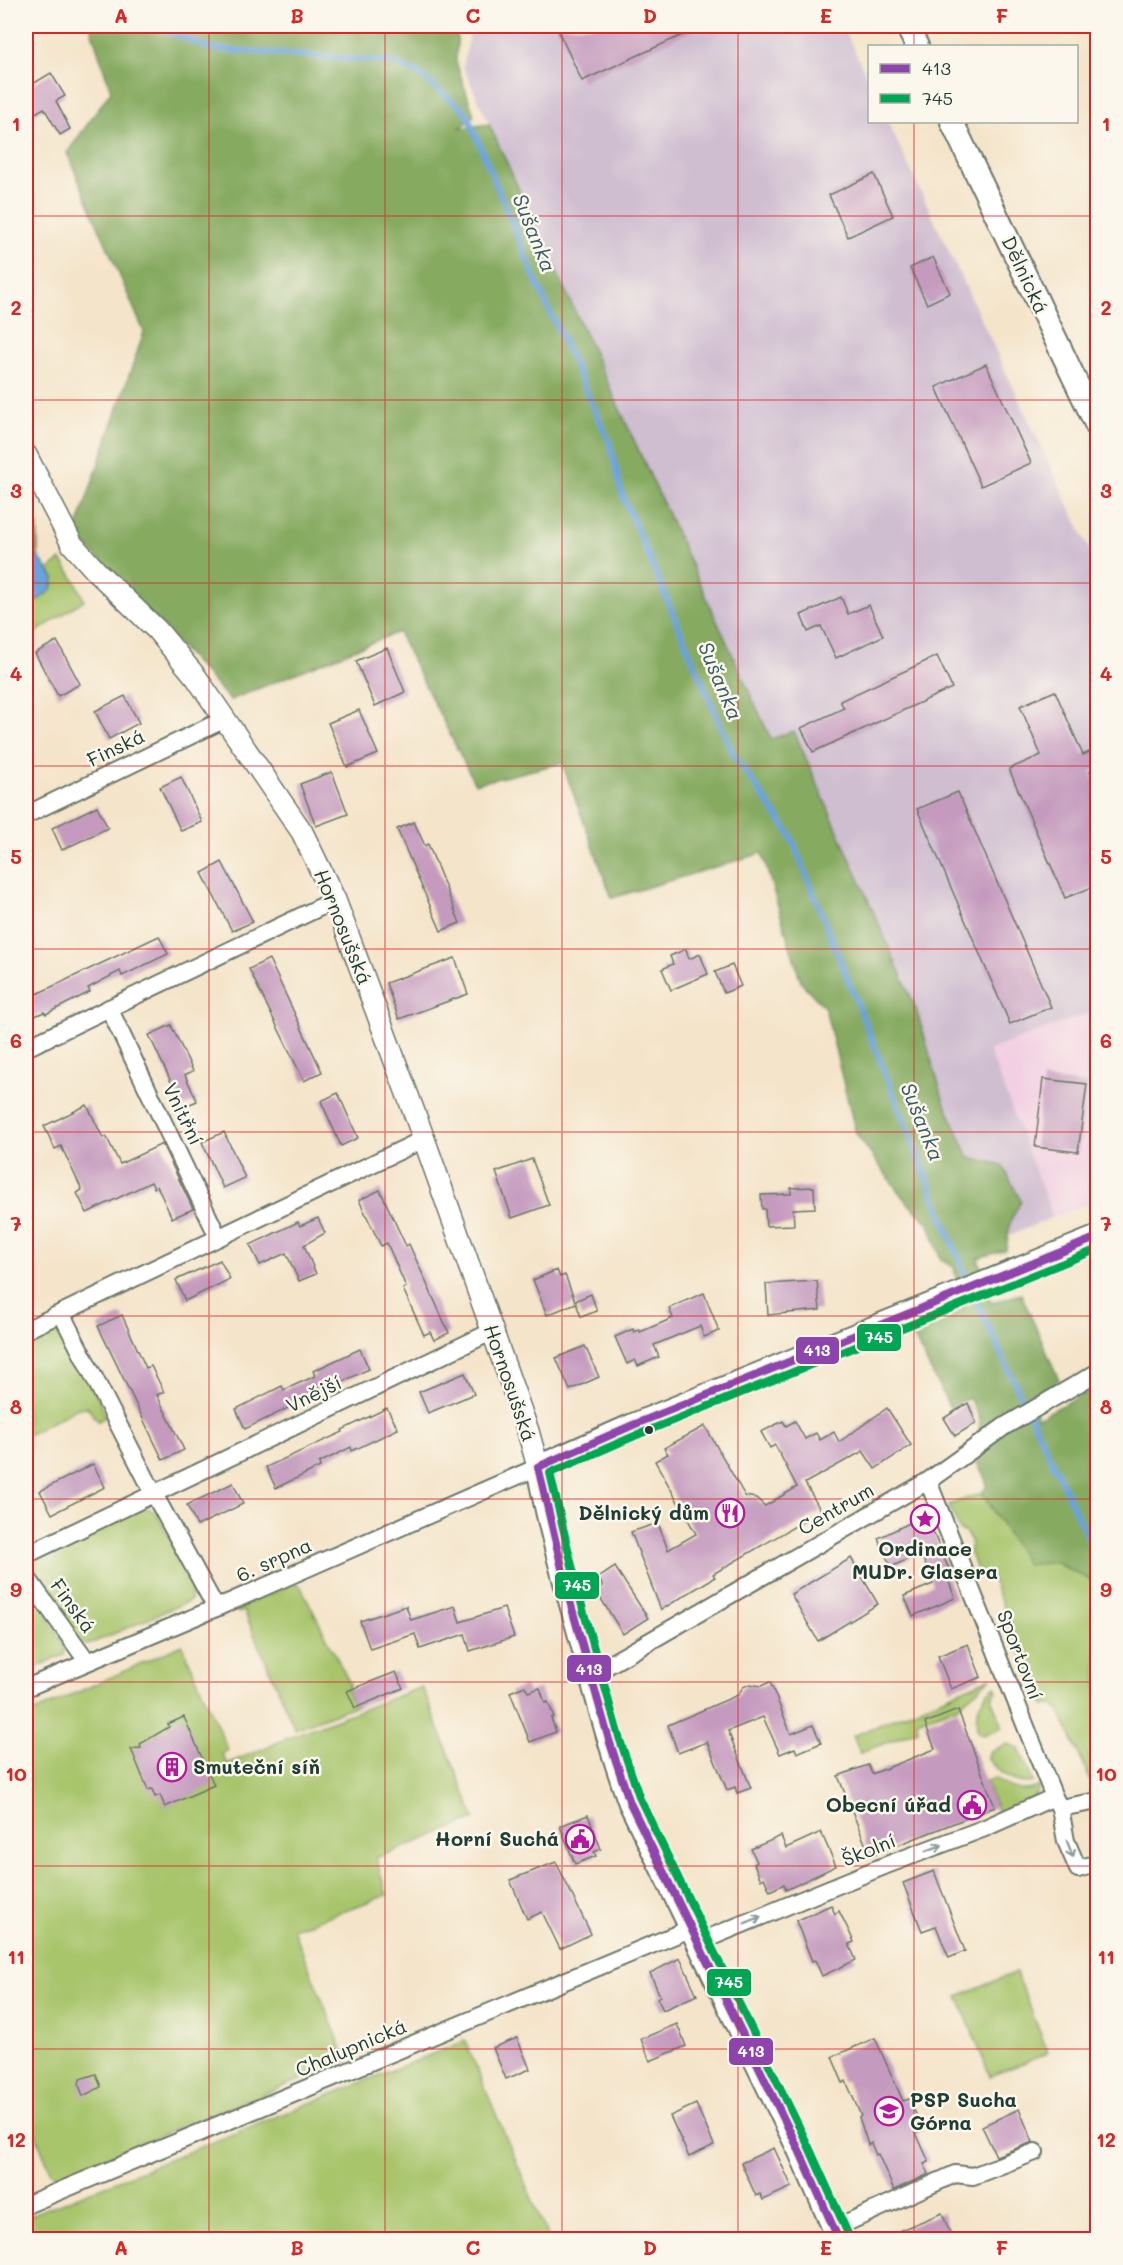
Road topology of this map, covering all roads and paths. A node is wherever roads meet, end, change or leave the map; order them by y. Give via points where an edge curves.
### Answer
1 (907, 26) edge
2 (916, 45) edge
3 (952, 123) edge
4 (1098, 428) edge
5 (26, 455) edge
6 (225, 719) junction
7 (26, 815) edge
8 (335, 900) junction
9 (109, 1008) junction
10 (26, 1048) edge
11 (424, 1139) junction
12 (219, 1237) junction
13 (1098, 1237) edge
14 (61, 1313) junction
15 (26, 1330) edge
16 (492, 1331) junction
17 (1098, 1372) edge
18 (538, 1467) junction
19 (928, 1481) junction
20 (153, 1494) junction
21 (26, 1555) edge
22 (26, 1576) edge
23 (216, 1608) junction
24 (87, 1661) junction
25 (591, 1675) junction
26 (26, 1688) edge
27 (1057, 1803) junction
28 (1095, 1805) edge
29 (1098, 1863) edge
30 (695, 1935) junction
31 (1035, 2152) dead end
32 (26, 2205) edge
33 (837, 2234) edge

1 - 2 main road
3 - 4 main road, Dělnická
5 - 6 street, Hornosušská via 72,544 157,630 196,676
6 - 7 street, Finská
6 - 8 street, Hornosušská via 302,832
8 - 9 street
8 - 11 street, Hornosušská
9 - 10 street
9 - 12 street, Vnitřní
11 - 12 street
11 - 16 street, Hornosušská
12 - 14 street
13 - 18 main road
14 - 15 street
14 - 20 street
16 - 18 street, Hornosušská
16 - 20 street, Vnější
17 - 19 street, Centrum via 1024,1415
18 - 23 street, 6. srpna
18 - 25 main road via 571,1611
19 - 25 street, Centrum
19 - 27 street, Sportovní
20 - 21 street, Vnější
20 - 23 street
22 - 24 street, Finská
23 - 24 street, 6. srpna
24 - 26 street, 6. srpna
25 - 30 main road via 612,1755 630,1803
27 - 28 street
27 -> 29 street, Sportovní via 1078,1869
30 -> 27 street, Školní
30 - 32 street, Chalupnická
30 - 33 main road
31 - 33 street via 973,2176 955,2174

